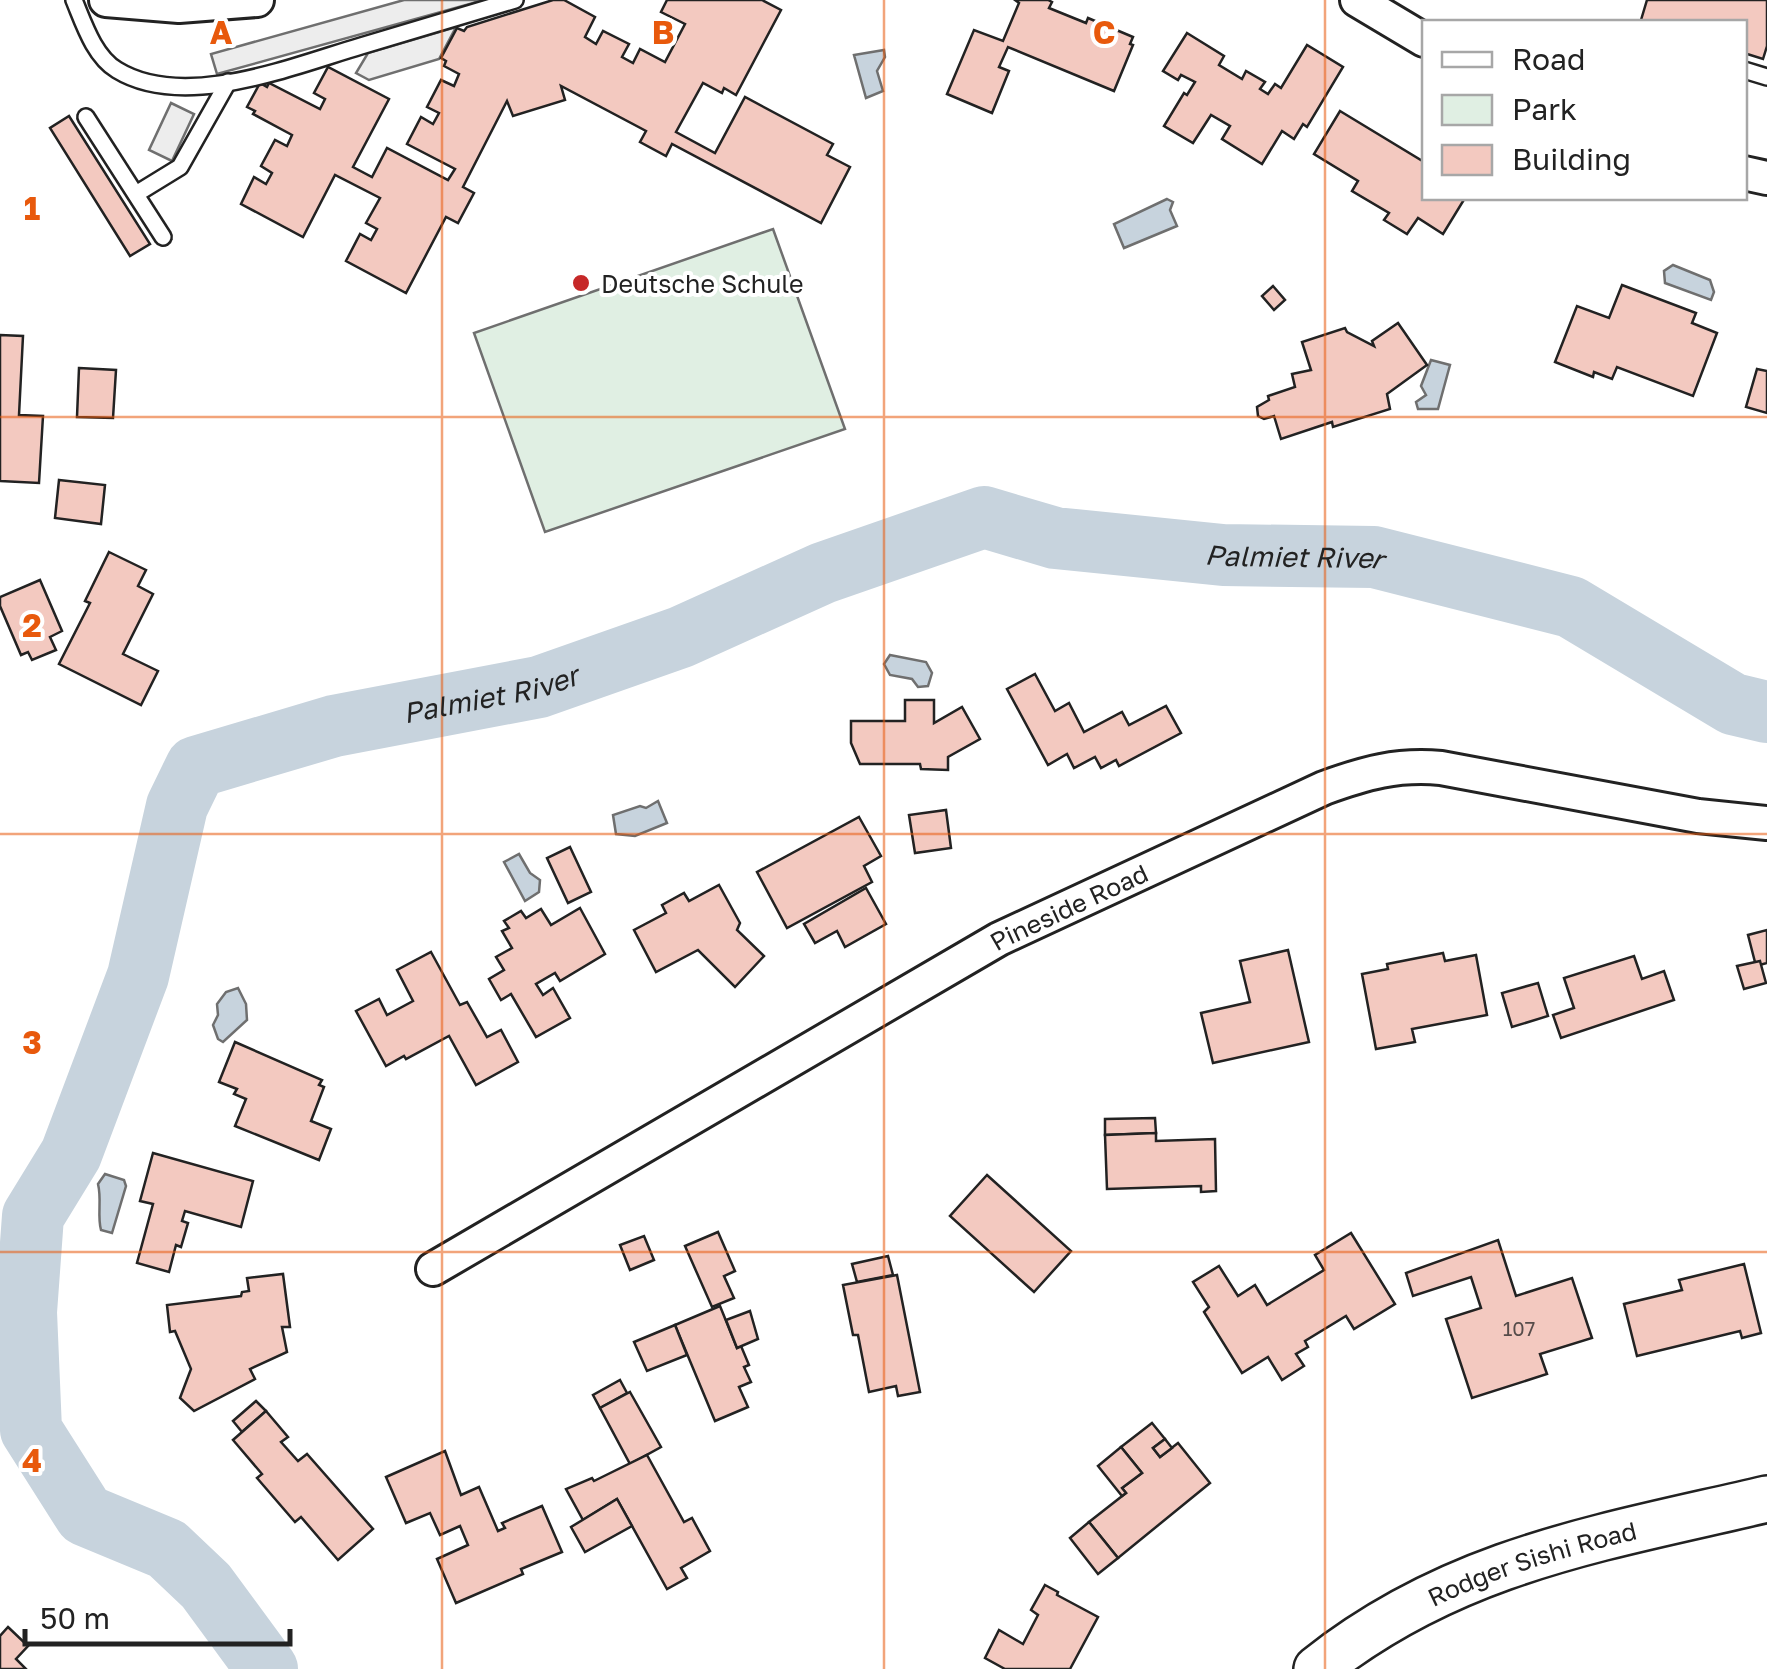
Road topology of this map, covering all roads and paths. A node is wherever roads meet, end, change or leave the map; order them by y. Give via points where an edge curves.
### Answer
1 (74, 0) edge
2 (106, 0) edge
3 (257, 0) edge
4 (515, 0) edge
5 (1357, 0) edge
6 (1422, 39) edge
7 (228, 82) junction
8 (86, 117) dead end
9 (136, 194) junction
10 (163, 237) dead end
11 (1767, 824) edge
12 (433, 1269) dead end
13 (1767, 1499) edge
14 (1317, 1669) edge

1 - 7 lane via 114,69 162,85
2 - 3 street via 179,6
4 - 7 lane
5 - 6 street
7 - 9 lane via 180,167
8 - 9 lane
9 - 10 lane
11 - 12 street, Pineside Road via 1441,768 1372,770 1000,939
13 - 14 main road, Rodger Sishi Road via 1563,1547 1472,1576 1356,1638

